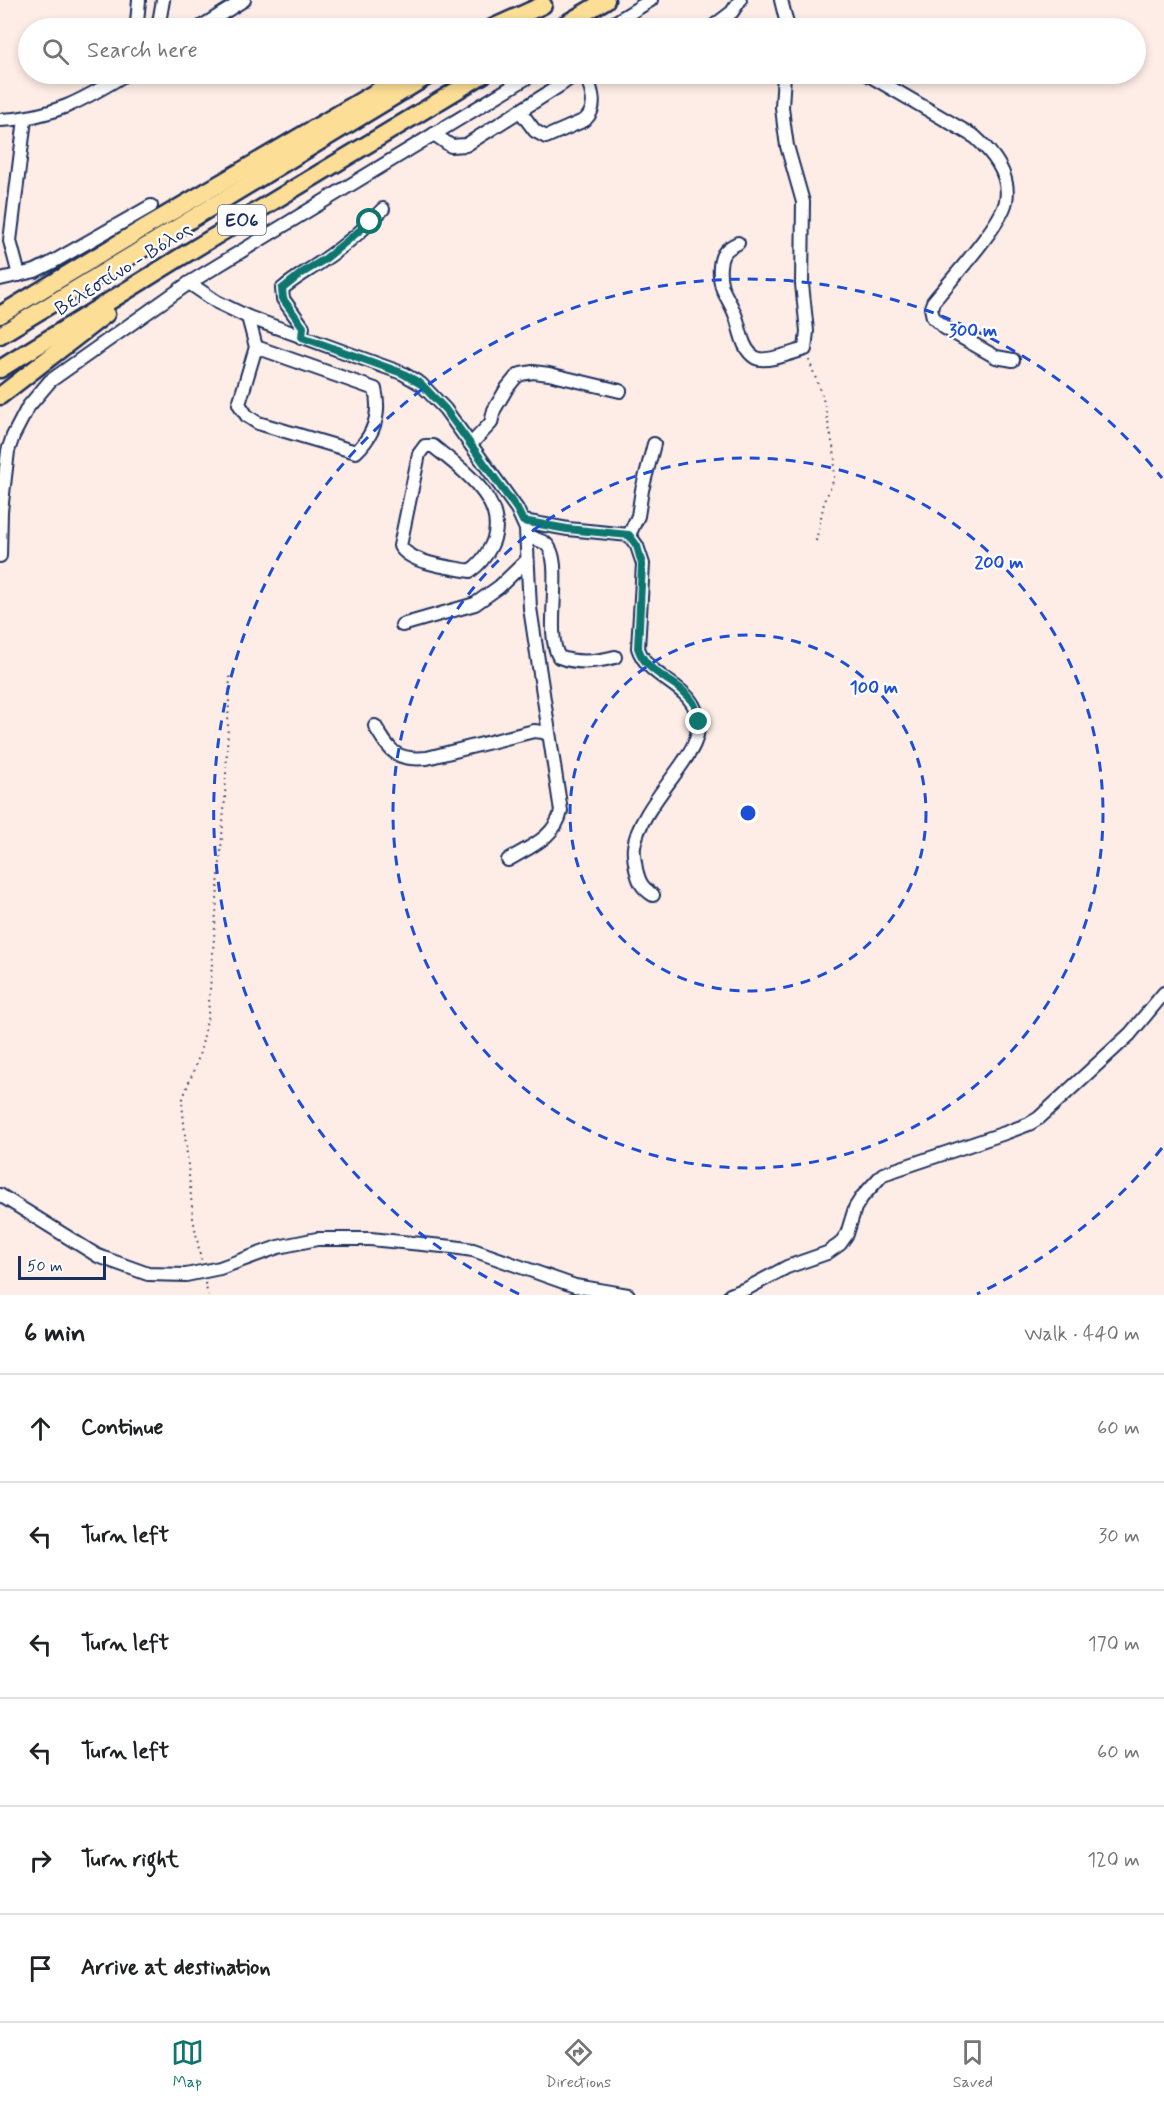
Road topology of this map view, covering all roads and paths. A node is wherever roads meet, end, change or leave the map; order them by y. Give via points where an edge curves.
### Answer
1 (139, 0) edge
2 (163, 0) edge
3 (244, 0) edge
4 (606, 0) edge
5 (651, 0) edge
6 (740, 0) edge
7 (781, 0) edge
8 (548, 3) edge
9 (137, 18) edge
10 (160, 18) edge
11 (215, 18) edge
12 (514, 18) edge
13 (522, 18) edge
14 (576, 18) edge
15 (622, 18) edge
16 (724, 18) edge
17 (786, 18) edge
18 (109, 84) edge
19 (390, 84) edge
20 (414, 84) edge
21 (467, 84) edge
22 (516, 84) edge
23 (561, 84) edge
24 (588, 84) edge
25 (783, 84) edge
26 (884, 84) edge
27 (520, 111) junction
28 (25, 119) junction
29 (0, 120) edge
30 (434, 134) junction
31 (151, 206) dead end
32 (382, 209) dead end
33 (738, 243) dead end
34 (179, 258) junction
35 (19, 275) junction
36 (0, 279) edge
37 (189, 283) junction
38 (0, 315) edge
39 (248, 316) junction
40 (0, 335) edge
41 (302, 337) junction
42 (256, 347) junction
43 (805, 349) junction
44 (1013, 360) dead end
45 (0, 369) edge
46 (620, 391) dead end
47 (0, 396) edge
48 (471, 444) junction
49 (654, 444) dead end
50 (487, 466) junction
51 (471, 477) junction
52 (523, 521) junction
53 (629, 535) junction
54 (527, 536) junction
55 (816, 541) dead end
56 (0, 556) edge
57 (527, 560) junction
58 (402, 625) dead end
59 (615, 657) dead end
60 (230, 675) dead end
61 (375, 726) dead end
62 (549, 735) junction
63 (508, 860) dead end
64 (652, 895) dead end
65 (1164, 993) edge
66 (0, 1195) edge
67 (202, 1271) junction
68 (208, 1295) edge
69 (628, 1295) edge
70 (730, 1295) edge

1 - 9 street
2 - 10 street
3 - 11 street
4 - 14 highway
5 - 15 street
6 - 16 street
7 - 17 street
8 - 12 highway
8 - 13 highway
18 - 28 street via 57,111
19 - 38 highway
20 - 40 highway, Βελεστίνο - Βόλος / ΕΟ6
21 - 34 highway, Βελεστίνο - Βόλος / ΕΟ6
22 - 30 street
23 - 27 street
24 - 27 street via 594,106 585,120 546,137 535,131
25 - 43 street via 784,125 803,202
26 - 44 street via 975,137 1000,166 1006,202 997,222 932,308 933,317 945,328 996,357
27 - 30 street via 466,146 451,146
28 - 29 street
28 - 35 street via 10,241
30 - 37 street
31 - 35 street via 51,263
32 - 41 street via 325,259 282,289 283,299 303,327
33 - 43 street via 720,257 719,281 736,316 743,343 754,357 762,360
34 - 45 highway, Βελεστίνο - Βόλος / ΕΟ6
34 - 47 highway
35 - 36 street
37 - 39 street
37 - 56 street via 58,374 28,407 13,436 5,467
39 - 41 street
39 - 42 street
41 - 48 street via 402,373 421,384
42 - 42 street via 239,404 247,416 258,423 356,452 363,446 376,420 375,389
43 - 55 path via 823,398 835,456 834,478
46 - 48 street via 549,374 521,374 507,388 491,423
48 - 50 street
49 - 53 street via 638,516
50 - 51 street
50 - 52 street
51 - 51 street via 433,446 422,448 400,546 406,553 415,559 470,571 488,553 496,523 491,504
52 - 53 street
52 - 54 street
53 - 64 street via 642,564 638,648 648,667 689,697 699,722 698,737 690,753 636,838 640,883
54 - 57 street
54 - 59 street via 545,543 551,553 555,571 553,630 559,657 598,662
57 - 58 street via 475,604
57 - 62 street via 530,608
60 - 67 path via 208,1015 182,1102
61 - 62 street via 394,754 409,759 534,731
62 - 63 street via 560,817 547,836
65 - 70 street via 1116,1048 1039,1118 883,1174 862,1197 847,1234 834,1249
66 - 67 street via 98,1256 126,1267 158,1275
67 - 68 path
67 - 69 street via 306,1241 370,1239 473,1250 575,1286

